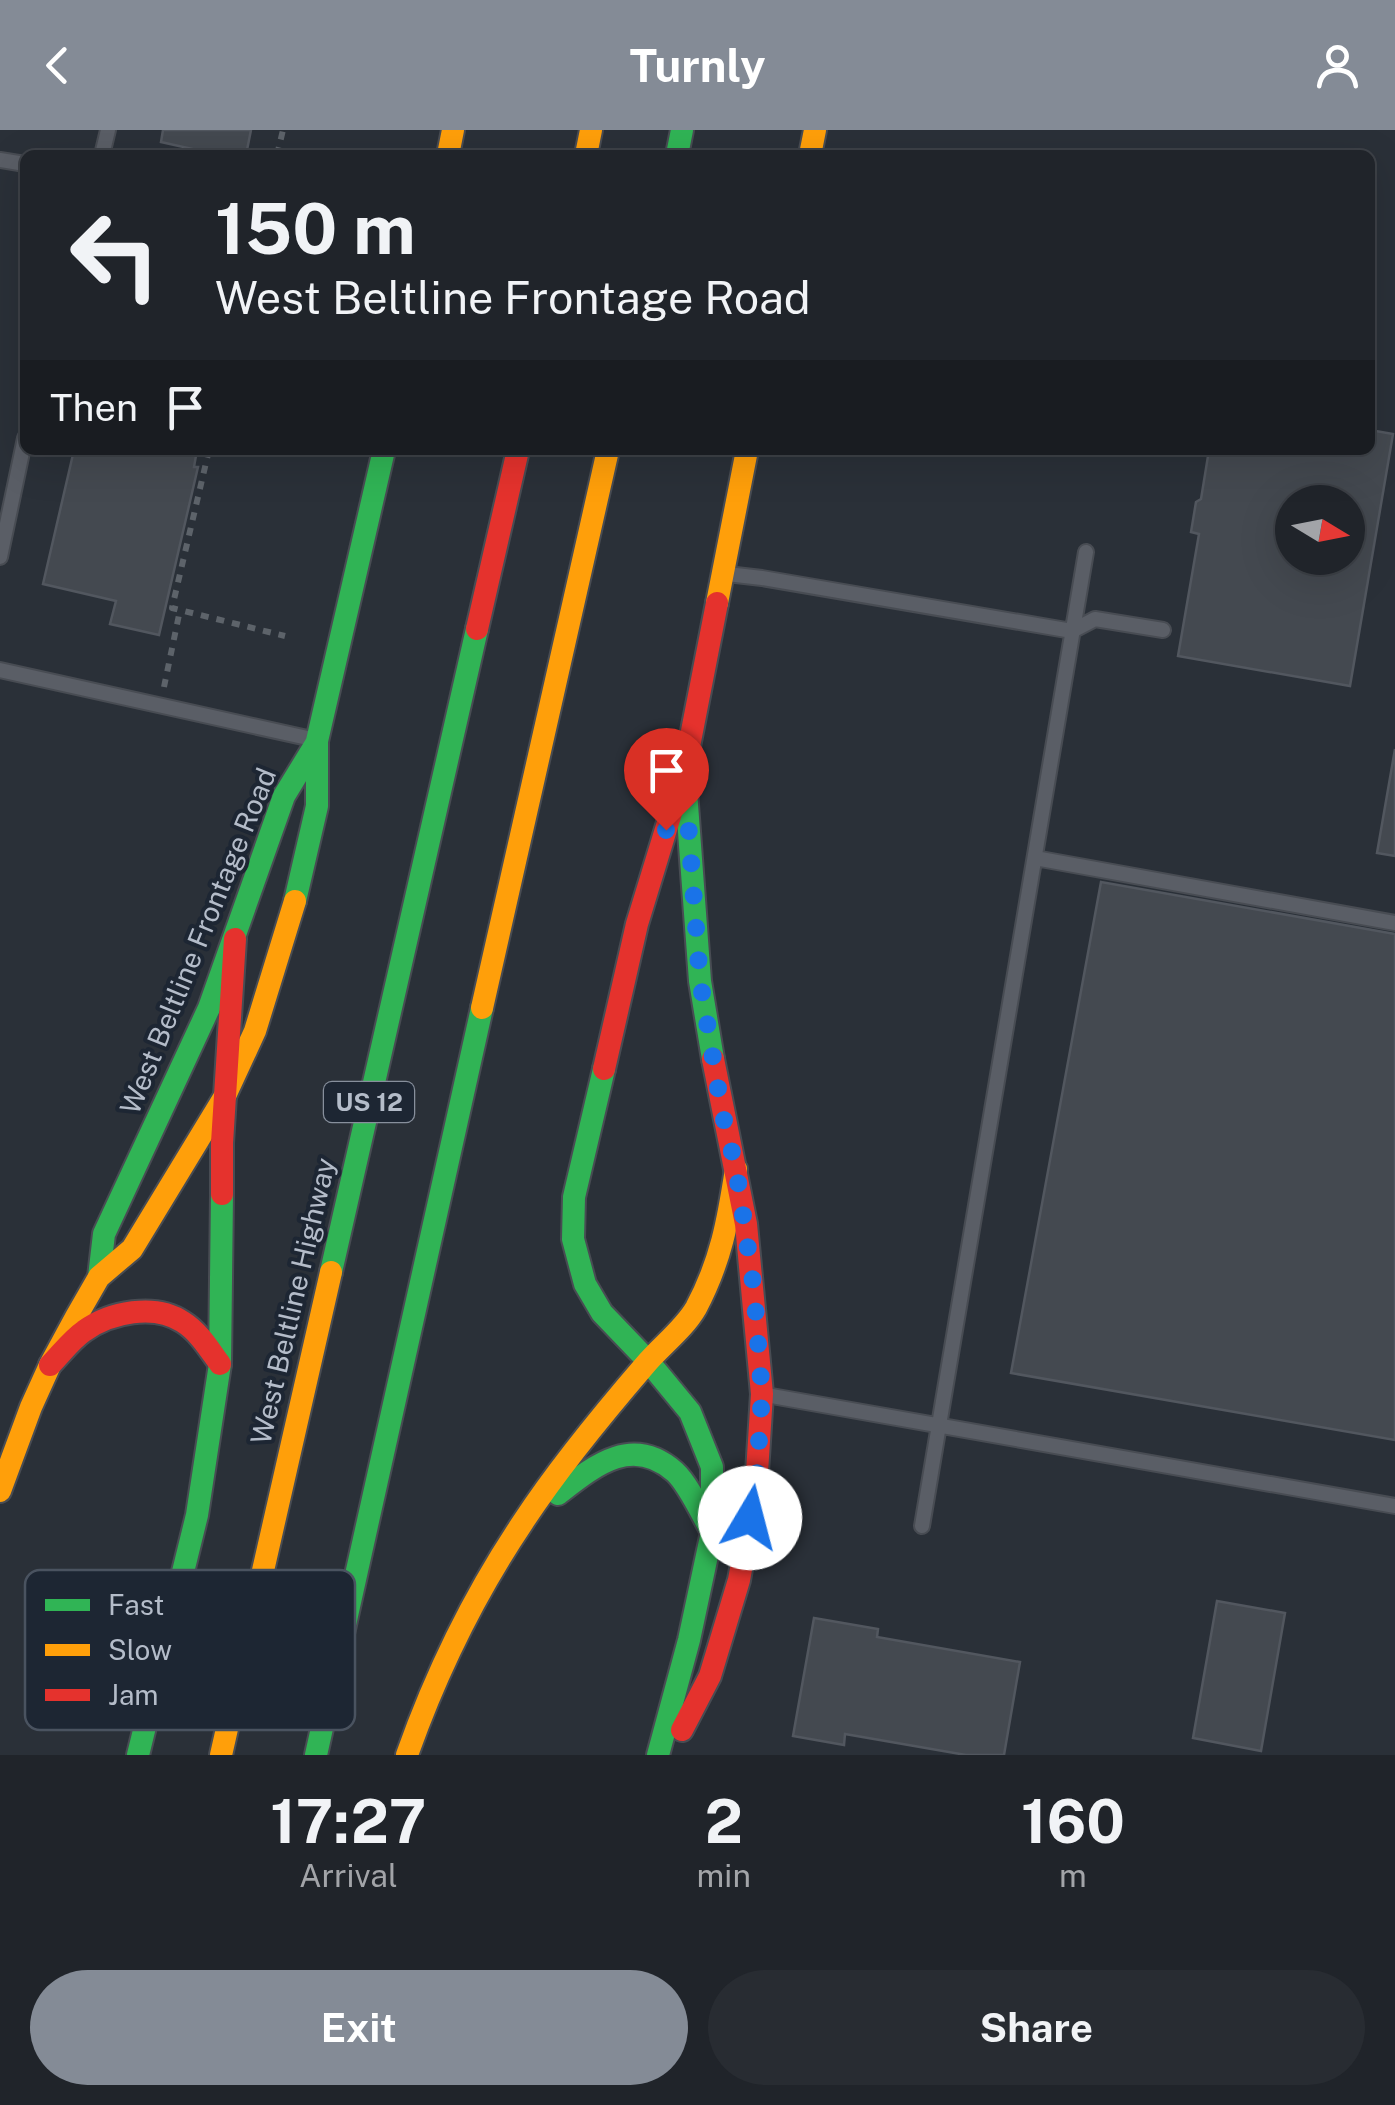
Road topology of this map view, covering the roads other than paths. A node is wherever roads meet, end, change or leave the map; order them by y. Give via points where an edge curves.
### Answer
1 (21, 455) edge
2 (383, 455) edge
3 (517, 455) edge
4 (607, 455) edge
5 (746, 455) edge
6 (1086, 552) dead end
7 (0, 557) edge
8 (722, 573) junction
9 (1163, 630) dead end
10 (1072, 631) junction
11 (0, 670) edge
12 (318, 741) junction
13 (684, 767) junction
14 (1035, 858) junction
15 (1395, 923) edge
16 (235, 939) junction
17 (225, 1096) junction
18 (736, 1168) junction
19 (99, 1278) junction
20 (648, 1361) junction
21 (50, 1364) junction
22 (220, 1364) junction
23 (762, 1394) junction
24 (940, 1424) junction
25 (0, 1491) edge
26 (1395, 1506) edge
27 (522, 1523) junction
28 (922, 1526) dead end
29 (712, 1532) junction
30 (184, 1570) edge
31 (263, 1570) edge
32 (355, 1582) edge
33 (144, 1730) edge
34 (227, 1730) edge
35 (322, 1730) edge
36 (138, 1755) edge
37 (221, 1755) edge
38 (316, 1755) edge
39 (407, 1755) edge
40 (658, 1755) edge
41 (668, 1755) edge

1 - 7 lane
2 - 12 main road, West Beltline Frontage Road
3 - 31 main road, West Beltline Highway / US 12
4 - 32 main road, US 12
5 - 8 main road
6 - 10 lane
8 - 10 lane
8 - 13 main road
9 - 10 lane via 1095,619
10 - 14 lane
11 - 12 lane
12 - 16 main road, West Beltline Frontage Road via 284,796
12 - 17 main road, West Beltline Frontage Road via 317,806 298,890 255,1031
13 - 18 main road via 700,980
13 - 20 main road via 637,924 574,1197 574,1239 585,1284
14 - 15 lane
14 - 24 lane
16 - 17 main road
16 - 19 main road, West Beltline Frontage Road via 104,1234
17 - 19 main road, West Beltline Frontage Road via 132,1249
17 - 22 main road
18 - 20 main road via 712,1275 693,1313
18 - 23 main road
19 - 21 main road, West Beltline Frontage Road
20 - 27 main road
20 - 29 main road via 690,1412 712,1467
21 - 22 main road via 86,1330 132,1313 174,1317
21 - 25 main road, West Beltline Frontage Road
22 - 30 main road
23 - 24 lane
23 - 41 main road via 756,1488 739,1580 710,1676
24 - 26 lane
24 - 28 lane
27 - 29 main road via 586,1472 621,1454 651,1456 678,1474
27 - 39 main road via 456,1635
29 - 40 main road
33 - 36 main road
34 - 37 main road, West Beltline Highway / US 12
35 - 38 main road, US 12

